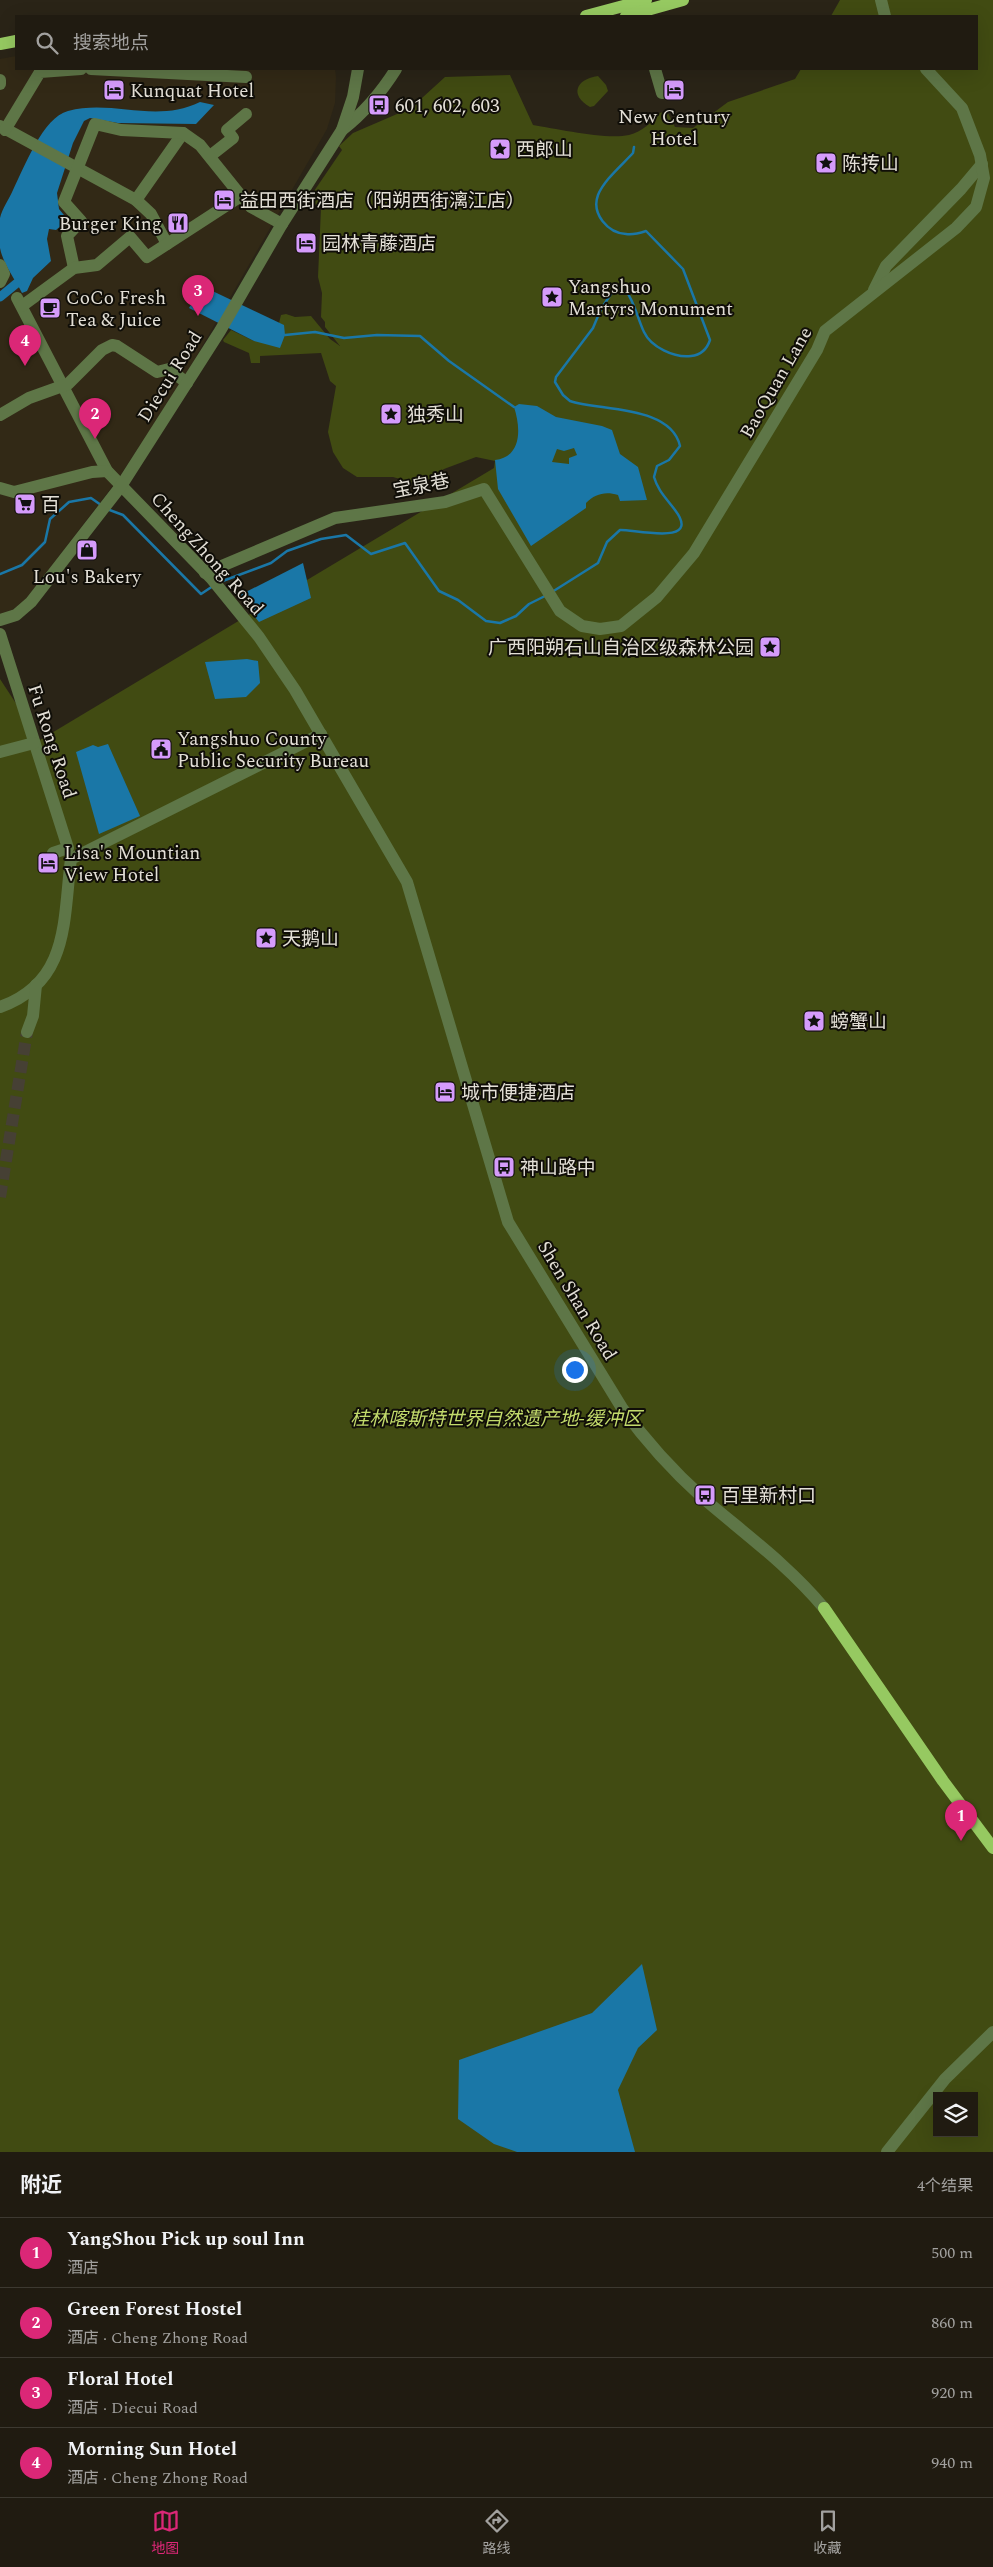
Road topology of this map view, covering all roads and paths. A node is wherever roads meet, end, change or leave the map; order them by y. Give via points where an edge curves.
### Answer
1 (646, 0) edge
2 (683, 0) edge
3 (881, 0) edge
4 (590, 15) edge
5 (635, 15) edge
6 (885, 15) edge
7 (15, 41) edge
8 (0, 44) edge
9 (15, 49) edge
10 (0, 51) edge
11 (67, 70) edge
12 (110, 70) edge
13 (358, 70) edge
14 (395, 70) edge
15 (655, 70) edge
16 (927, 70) edge
17 (246, 77) dead end
18 (0, 80) edge
19 (0, 84) edge
20 (662, 93) dead end
21 (246, 114) dead end
22 (3, 128) edge
23 (342, 130) junction
24 (183, 133) junction
25 (210, 156) junction
26 (982, 164) junction
27 (74, 168) junction
28 (240, 196) junction
29 (136, 200) junction
30 (282, 224) junction
31 (167, 244) junction
32 (74, 268) junction
33 (872, 293) junction
34 (188, 383) junction
35 (62, 385) junction
36 (0, 415) edge
37 (107, 470) junction
38 (120, 486) junction
39 (0, 488) edge
40 (208, 575) junction
41 (0, 620) edge
42 (582, 626) joint
43 (0, 634) edge
44 (322, 734) junction
45 (34, 743) junction
46 (0, 752) edge
47 (53, 853) dead end
48 (70, 854) junction
49 (423, 937) joint
50 (36, 984) junction
51 (0, 1007) edge
52 (27, 1032) tunnel mouth
53 (824, 1608) joint
54 (993, 1848) edge
55 (993, 2032) edge
56 (887, 2152) edge

1 - 4 main road
2 - 5 main road
3 - 6 street
7 - 8 main road
9 - 10 main road
11 - 22 street via 40,72
12 - 17 street
13 - 23 street
14 - 23 street via 374,101
15 - 20 street
16 - 26 street, BaoQuan Lane via 962,108
18 - 19 street
21 - 25 street via 227,130 233,138
22 - 27 street
23 - 30 street, Diecui Road
24 - 25 street
24 - 27 street via 122,130 95,124
24 - 29 street
25 - 28 street
26 - 33 street via 886,266
26 - 33 street, BaoQuan Lane via 984,178 976,207 956,228
27 - 29 street
27 - 32 street via 64,202 80,221 68,236
28 - 30 street
28 - 31 street
29 - 31 street via 151,214
30 - 34 street, Diecui Road
31 - 32 street via 147,257 130,237 97,264
32 - 35 street, ChengZhong Road via 20,302
33 - 42 street, BaoQuan Lane via 826,331 738,482 680,572 657,597 621,626 600,629
34 - 35 street via 168,369 158,372 112,345 102,350 73,380
34 - 38 street, Diecui Road
35 - 36 street via 29,398
35 - 37 street, ChengZhong Road
37 - 38 street, ChengZhong Road
37 - 39 street via 14,492
38 - 40 street, ChengZhong Road
38 - 41 street, Diecui Road via 31,602 16,615
40 - 42 street, 宝泉巷 via 335,518 445,502 484,489 560,611
40 - 44 street, ChengZhong Road via 259,637
43 - 45 street, Fu Rong Road
43 - 48 street
44 - 48 street
44 - 49 street, ChengZhong Road via 406,882
45 - 46 street
45 - 48 street, Fu Rong Road
47 - 48 street
48 - 50 street via 62,940 53,963
49 - 53 street, Shen Shan Road via 508,1222 634,1426 703,1498 798,1578
50 - 51 street via 16,1001
50 - 52 street via 33,1016
53 - 54 main road via 903,1725
55 - 56 street via 945,2079

